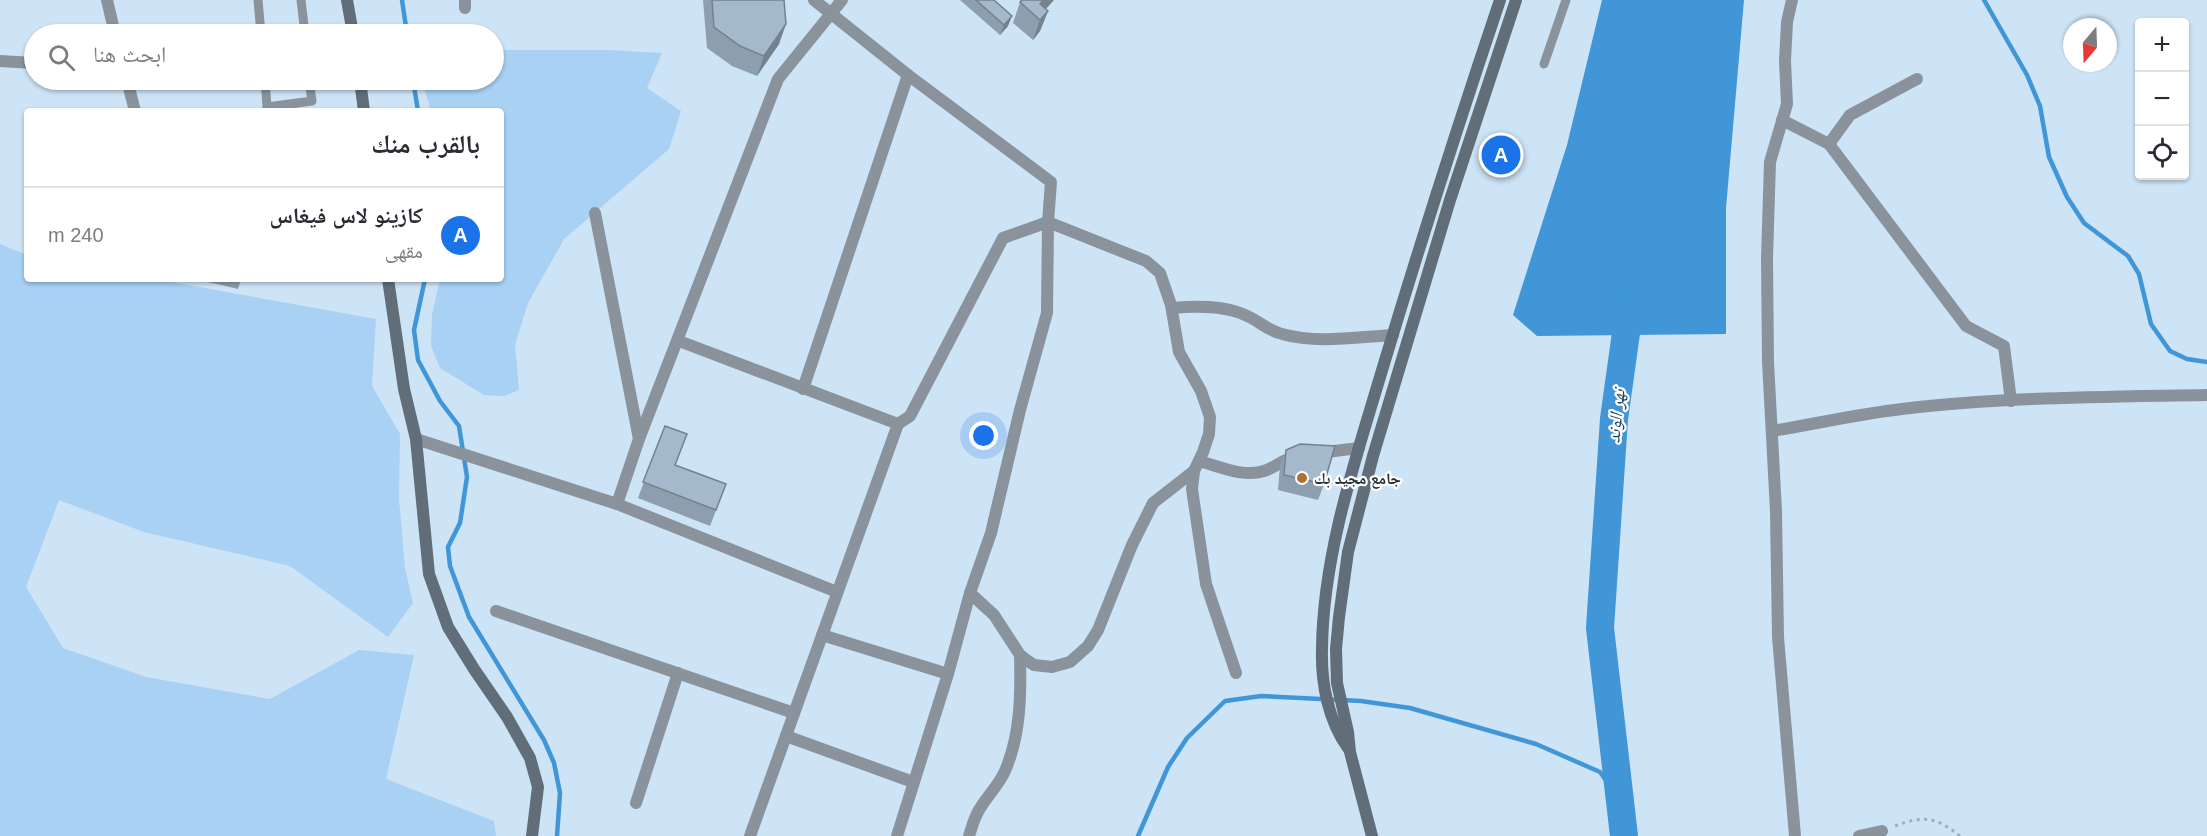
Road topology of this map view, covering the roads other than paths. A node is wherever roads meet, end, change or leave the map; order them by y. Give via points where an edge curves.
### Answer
1 (107, 0) edge
2 (258, 0) edge
3 (301, 0) edge
4 (347, 0) edge
5 (814, 0) edge
6 (842, 0) edge
7 (1500, 0) edge
8 (1516, 0) edge
9 (1566, 0) edge
10 (1792, 0) edge
11 (830, 13) junction
12 (113, 24) edge
13 (260, 24) edge
14 (304, 24) edge
15 (351, 24) edge
16 (0, 61) edge
17 (24, 62) edge
18 (1544, 64) dead end
19 (908, 75) junction
20 (1917, 79) dead end
21 (130, 90) edge
22 (266, 90) edge
23 (310, 90) edge
24 (361, 90) edge
25 (134, 108) edge
26 (364, 108) edge
27 (1782, 120) junction
28 (1829, 144) junction
29 (595, 213) dead end
30 (1048, 222) junction
31 (388, 282) edge
32 (1172, 309) junction
33 (1393, 335) junction
34 (678, 341) junction
35 (803, 389) junction
36 (2207, 395) edge
37 (2011, 401) junction
38 (898, 424) junction
39 (1772, 431) junction
40 (416, 439) junction
41 (639, 439) junction
42 (1359, 448) junction
43 (1196, 466) junction
44 (617, 504) junction
45 (837, 592) junction
46 (969, 593) junction
47 (496, 610) dead end
48 (822, 635) junction
49 (1020, 655) junction
50 (678, 673) junction
51 (1236, 673) dead end
52 (948, 674) junction
53 (794, 713) junction
54 (1338, 715) junction
55 (786, 736) junction
56 (913, 782) junction
57 (636, 803) dead end
58 (1882, 831) road end
59 (532, 836) edge
60 (750, 836) edge
61 (897, 836) edge
62 (969, 836) edge
63 (1372, 836) edge
64 (1796, 836) edge
65 (1859, 836) edge

1 - 12 street
2 - 13 lane
3 - 14 lane
4 - 15 main road
5 - 11 street
6 - 11 street
7 - 33 main road
8 - 54 main road via 1450,200 1355,520 1342,584 1336,649
9 - 18 lane
10 - 27 street via 1785,61 1787,104
11 - 19 street
11 - 34 street via 778,80
16 - 17 street
19 - 30 street via 1052,182
19 - 35 street
20 - 28 street via 1850,115
21 - 25 street
22 - 23 lane via 267,107 312,101
24 - 26 main road
27 - 28 street
27 - 39 street via 1770,162 1767,270
28 - 37 street via 1966,326 2004,346
29 - 41 street
30 - 32 street via 1146,261 1160,273
30 - 38 street via 1003,238 910,416
30 - 46 street via 1047,313 993,524
31 - 40 main road via 404,389
32 - 33 street via 1198,307 1237,312 1274,332 1294,336
32 - 43 street via 1179,352 1201,391 1210,417 1209,434
33 - 42 main road
34 - 35 street
34 - 41 street
35 - 38 street
36 - 37 street
37 - 39 street via 1901,409
38 - 45 street
39 - 64 street via 1778,637
40 - 44 street
40 - 59 main road via 425,543 436,599 447,627 530,758 538,787
41 - 44 street
42 - 43 street via 1294,456 1261,472
42 - 54 main road via 1340,516 1328,582 1322,649 1326,695
43 - 49 street via 1153,502 1088,646 1070,662 1052,667 1034,665
43 - 51 street via 1192,489 1206,584
44 - 45 street
45 - 48 street
46 - 49 street via 994,615
46 - 52 street
47 - 50 street
48 - 52 street
48 - 53 street
49 - 62 street via 1021,692 1010,758 1000,781 978,811
50 - 53 street
50 - 57 street
52 - 56 street
53 - 55 street
54 - 63 main road via 1340,735 1350,752
55 - 56 street
55 - 60 street
56 - 61 street
58 - 65 street

